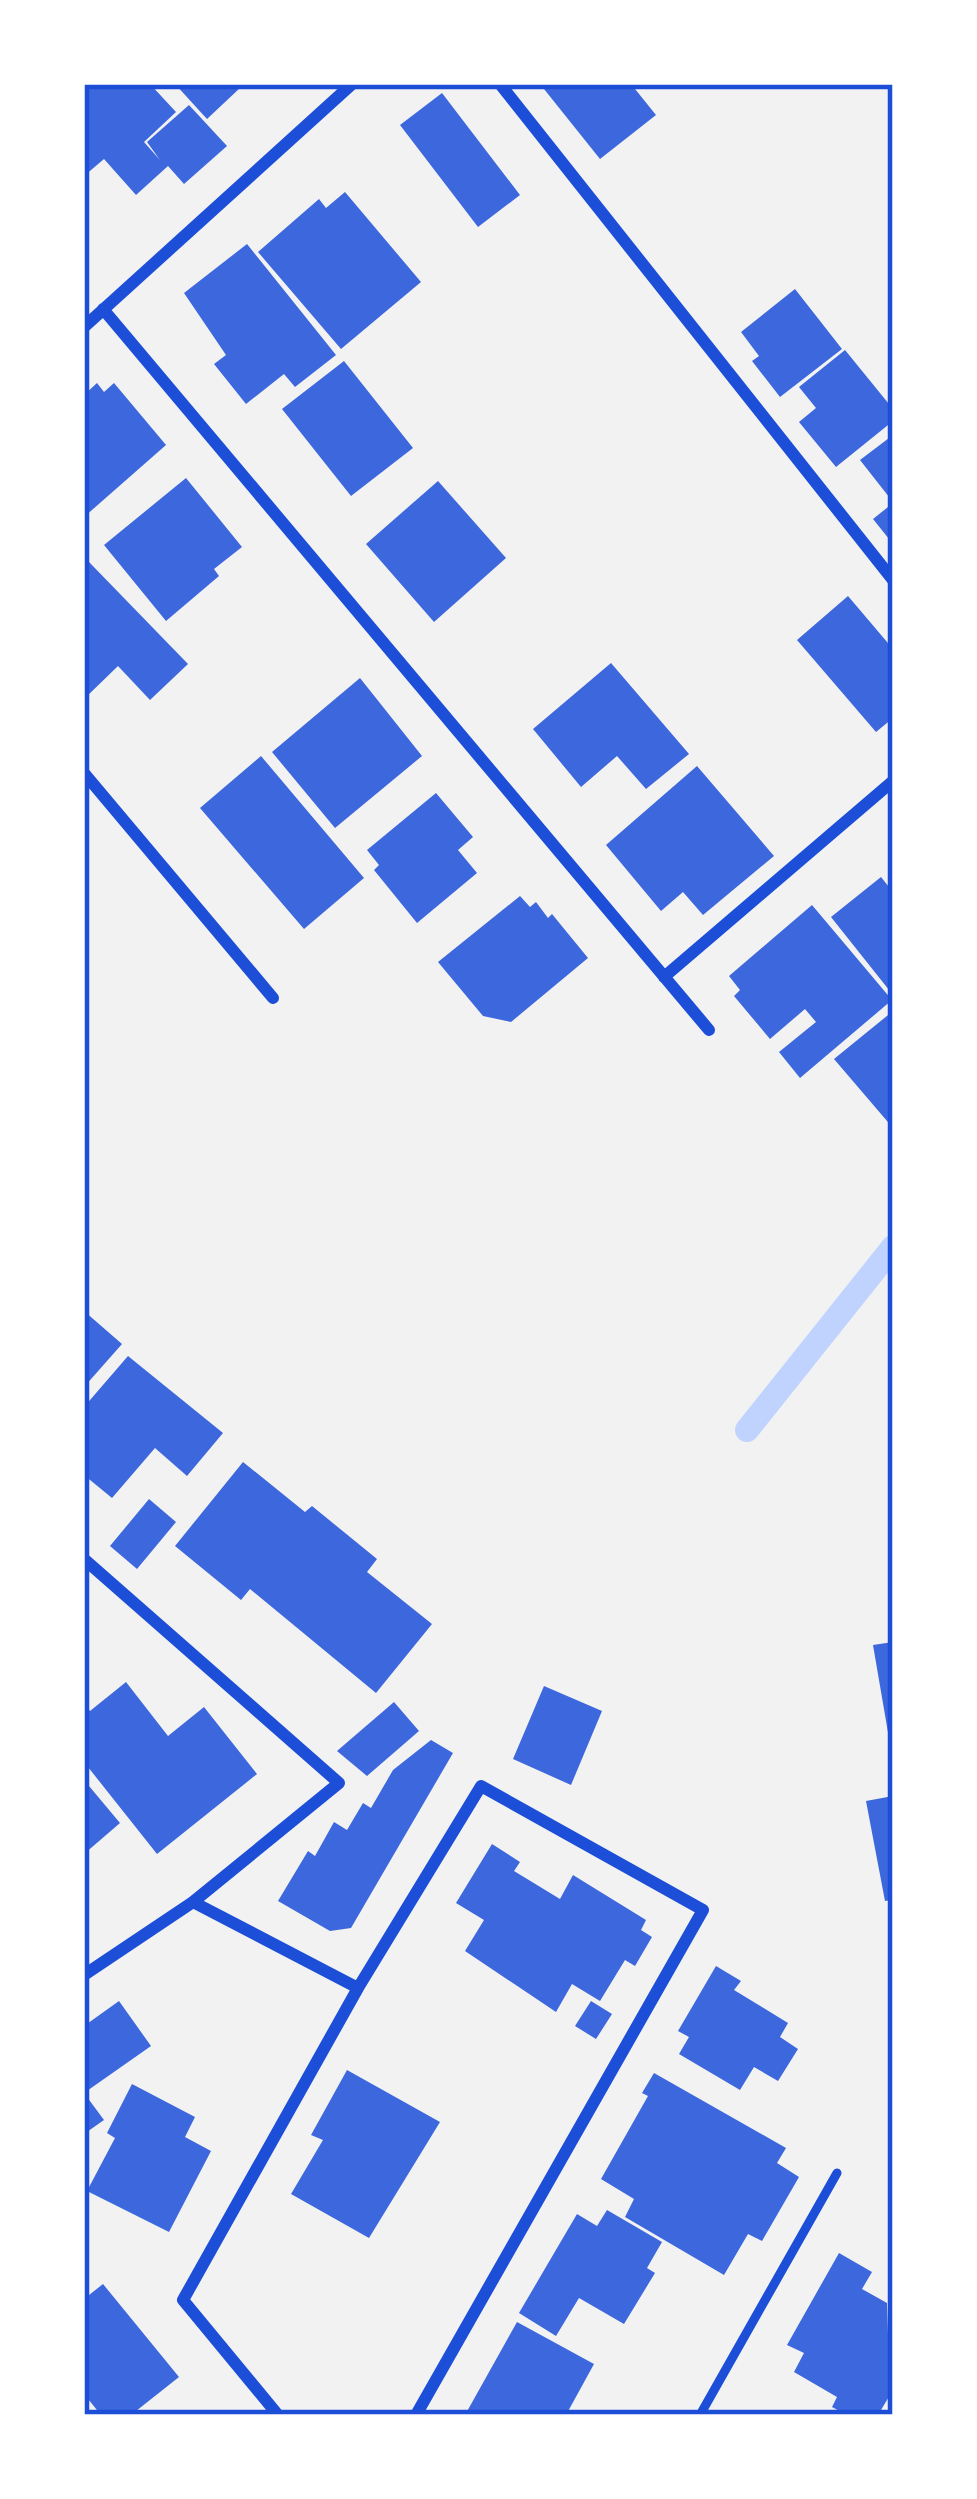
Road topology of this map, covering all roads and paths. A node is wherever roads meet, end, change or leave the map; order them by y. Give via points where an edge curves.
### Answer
1 (352, 84) edge
2 (500, 84) edge
3 (104, 310) junction
4 (84, 327) edge
5 (893, 580) edge
6 (84, 773) edge
7 (893, 781) edge
8 (664, 977) junction
9 (273, 998) dead end
10 (709, 1030) dead end
11 (84, 1559) edge
12 (193, 1902) junction
13 (84, 1975) edge
14 (358, 1988) junction
15 (837, 2173) dead end
16 (278, 2415) edge
17 (416, 2415) edge
18 (700, 2415) edge

1 - 3 street
2 - 5 street
3 - 4 street
3 - 8 street
6 - 9 street
7 - 8 street
8 - 10 street
11 - 12 street via 339,1783
12 - 13 street
12 - 14 street
14 - 16 street via 183,2300
14 - 17 street via 481,1786 703,1910
15 - 18 lane

